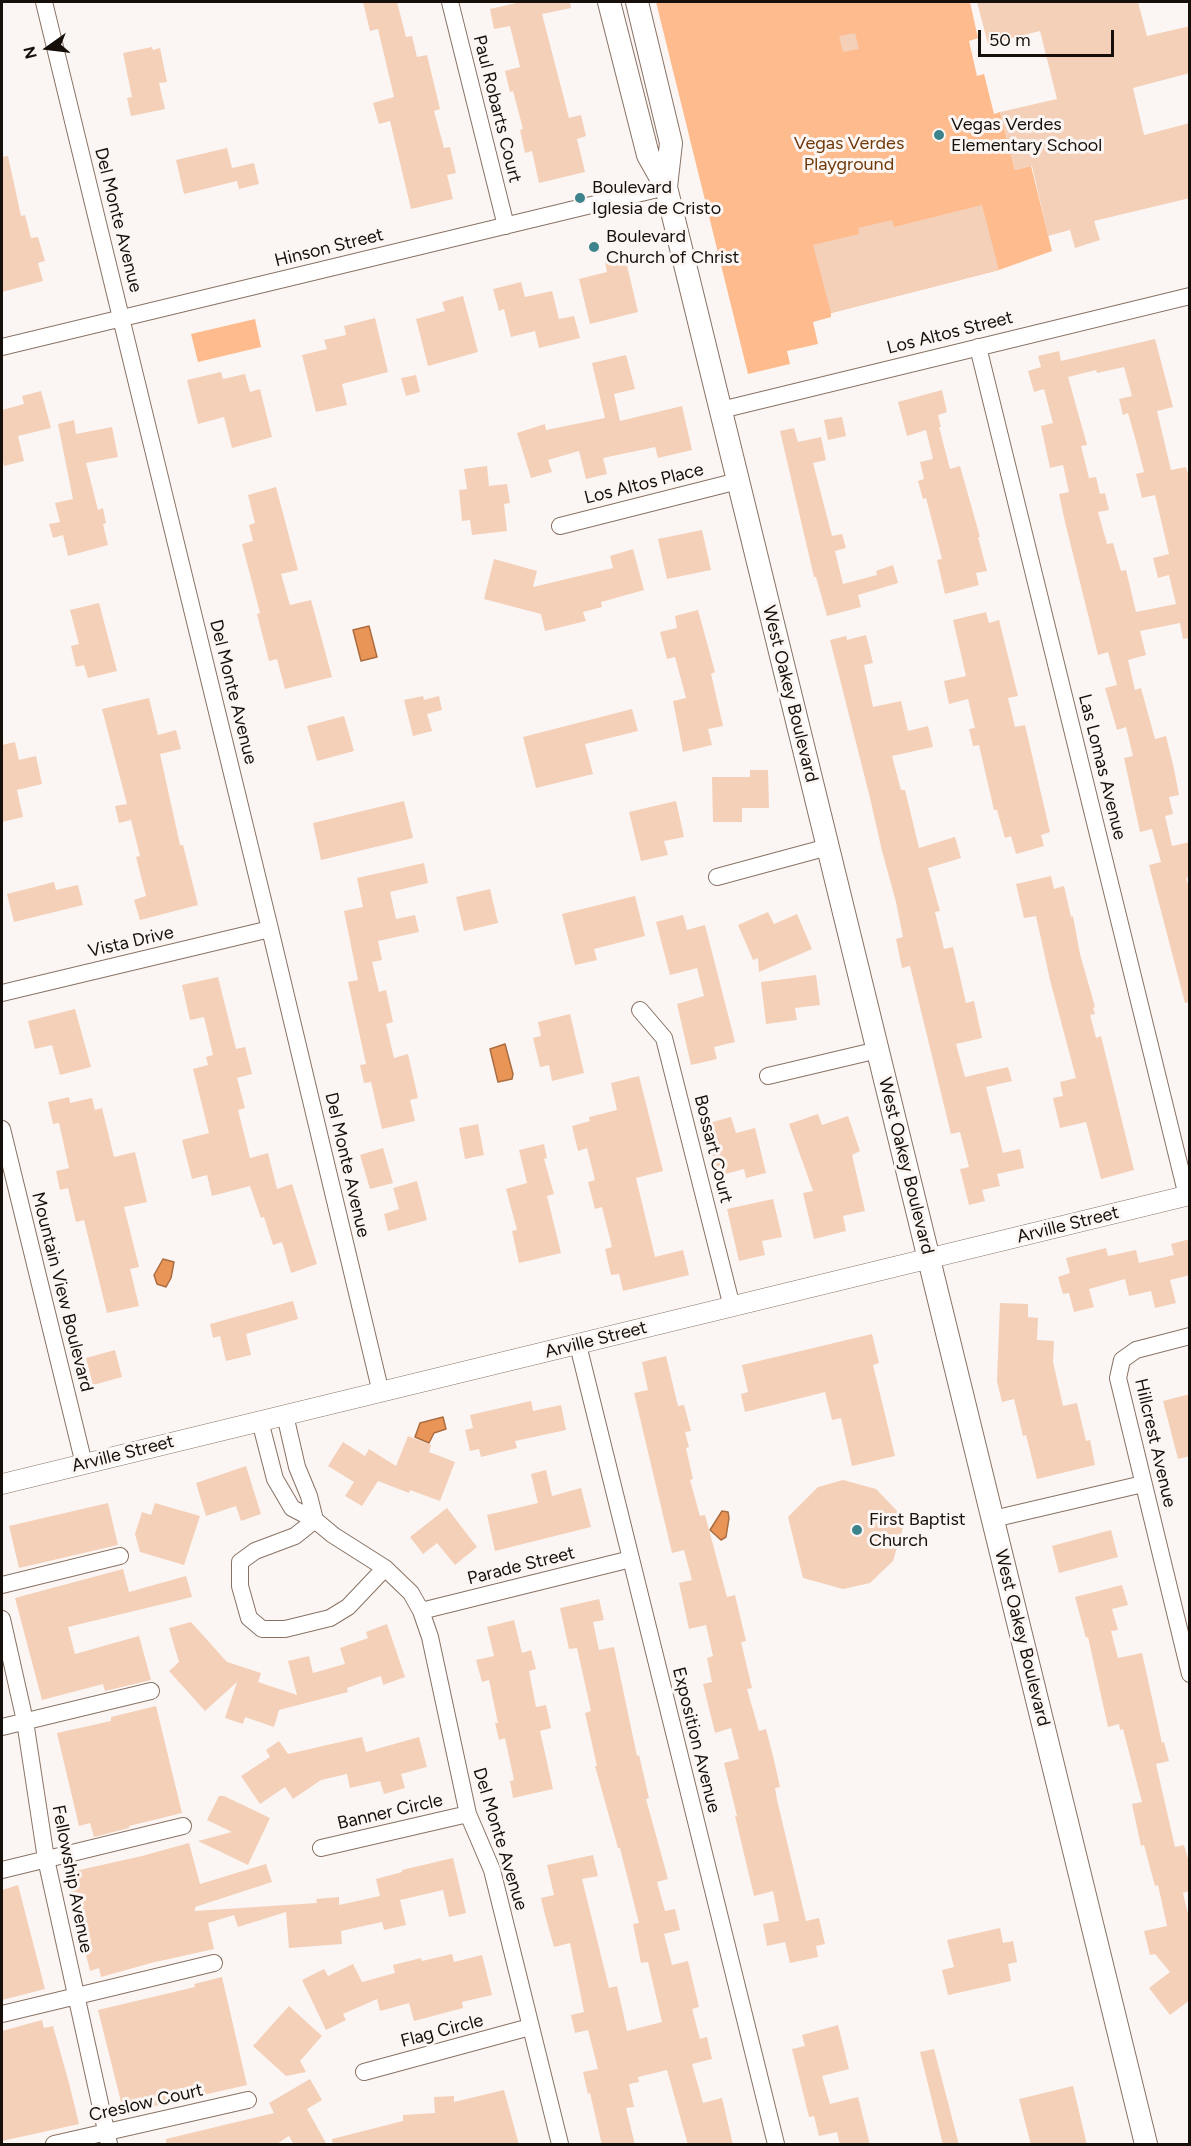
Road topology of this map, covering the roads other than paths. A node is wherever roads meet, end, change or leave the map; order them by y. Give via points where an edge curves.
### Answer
1 (44, 2) edge
2 (450, 2) edge
3 (609, 2) edge
4 (637, 2) edge
5 (666, 187) junction
6 (506, 226) junction
7 (1190, 296) edge
8 (122, 318) junction
9 (2, 347) edge
10 (978, 347) junction
11 (721, 410) junction
12 (738, 481) junction
13 (560, 526) dead end
14 (828, 847) junction
15 (717, 877) dead end
16 (270, 929) junction
17 (2, 993) edge
18 (640, 1010) dead end
19 (878, 1050) junction
20 (768, 1076) dead end
21 (2, 1129) edge
22 (1188, 1195) edge
23 (929, 1259) junction
24 (732, 1307) junction
25 (1190, 1336) edge
26 (578, 1345) junction
27 (381, 1393) junction
28 (285, 1415) junction
29 (260, 1421) junction
30 (84, 1464) junction
31 (2, 1484) edge
32 (1143, 1484) junction
33 (993, 1519) junction
34 (315, 1520) junction
35 (120, 1556) dead end
36 (631, 1559) junction
37 (384, 1568) junction
38 (2, 1585) edge
39 (421, 1611) junction
40 (2, 1619) edge
41 (1190, 1674) edge
42 (151, 1691) dead end
43 (25, 1721) junction
44 (2, 1727) edge
45 (468, 1814) junction
46 (183, 1826) dead end
47 (321, 1848) dead end
48 (46, 1859) junction
49 (2, 1870) edge
50 (214, 1963) dead end
51 (75, 1995) junction
52 (2, 2014) edge
53 (530, 2027) junction
54 (364, 2072) dead end
55 (248, 2100) dead end
56 (107, 2138) edge
57 (54, 2145) edge
58 (560, 2145) edge
59 (776, 2145) edge
60 (1146, 2145) edge

1 - 8 street, Del Monte Avenue
2 - 6 street, Paul Robarts Court
3 - 5 main road, West Oakey Boulevard via 648,155
4 - 5 main road, West Oakey Boulevard via 671,143
5 - 6 street, Hinson Street
5 - 11 main road, West Oakey Boulevard
6 - 8 street, Hinson Street
7 - 10 street, Los Altos Street
8 - 9 street, Hinson Street
8 - 16 street, Del Monte Avenue
10 - 11 street, Los Altos Street
10 - 22 street, Las Lomas Avenue
11 - 12 main road, West Oakey Boulevard
12 - 13 street, Los Altos Place
12 - 14 main road, West Oakey Boulevard
14 - 15 street
14 - 19 main road, West Oakey Boulevard
16 - 17 street, Vista Drive
16 - 27 street, Del Monte Avenue
18 - 24 street, Bossart Court via 664,1038
19 - 20 street
19 - 23 main road, West Oakey Boulevard
21 - 30 street, Mountain View Boulevard
22 - 23 street, Arville Street
23 - 24 street, Arville Street
23 - 33 main road, West Oakey Boulevard
24 - 26 street, Arville Street
25 - 32 street, Hillcrest Avenue via 1136,1350 1122,1360 1118,1378
26 - 27 street, Arville Street
26 - 36 street, Exposition Avenue
27 - 28 street, Arville Street
28 - 29 street, Arville Street
28 - 34 street
29 - 30 street, Arville Street
29 - 34 street, Del Monte Avenue via 283,1495 292,1508
30 - 31 street, Arville Street
32 - 33 street
32 - 41 street, Hillcrest Avenue
33 - 60 main road, West Oakey Boulevard
34 - 37 street, Del Monte Avenue
34 - 37 street via 295,1536 255,1551 240,1562 240,1586 249,1618 262,1629 285,1629 330,1618 348,1606
35 - 38 street
36 - 39 street, Parade Street
36 - 59 street, Exposition Avenue
37 - 39 street, Del Monte Avenue via 411,1593
39 - 45 street, Del Monte Avenue
40 - 43 street, Fellowship Avenue
42 - 43 street
43 - 44 street
43 - 48 street, Fellowship Avenue
45 - 47 street, Banner Circle
45 - 53 street, Del Monte Avenue via 492,1870
46 - 48 street
48 - 49 street
48 - 51 street, Fellowship Avenue
50 - 51 street
51 - 52 street
51 - 56 street, Fellowship Avenue
53 - 54 street, Flag Circle
53 - 58 street, Del Monte Avenue
55 - 56 street, Creslow Court
56 - 57 street, Creslow Court

